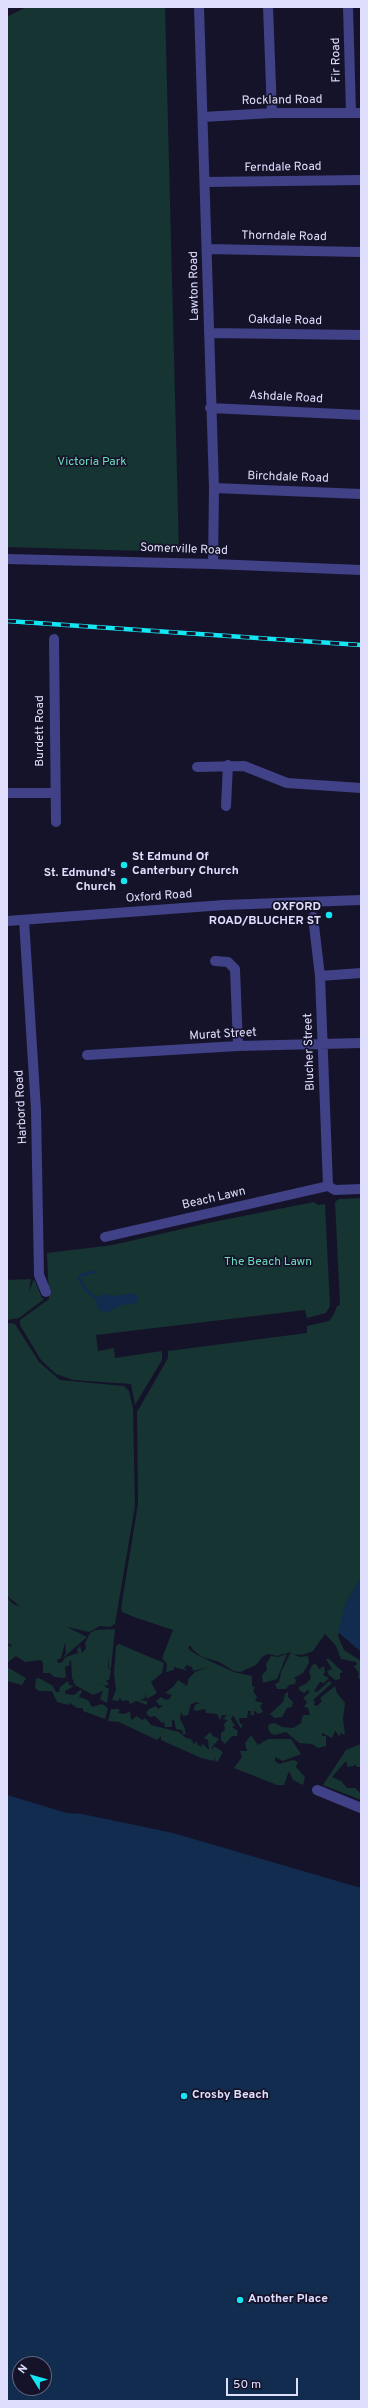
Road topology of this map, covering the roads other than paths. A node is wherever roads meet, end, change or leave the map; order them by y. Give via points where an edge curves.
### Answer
1 (199, 7) edge
2 (268, 7) edge
3 (348, 7) edge
4 (272, 112) junction
5 (356, 113) edge
6 (203, 117) junction
7 (361, 180) edge
8 (205, 182) junction
9 (207, 249) junction
10 (361, 252) edge
11 (209, 332) junction
12 (361, 335) edge
13 (210, 408) junction
14 (361, 415) edge
15 (214, 488) junction
16 (361, 494) edge
17 (7, 559) edge
18 (213, 564) junction
19 (361, 570) edge
20 (54, 639) dead end
21 (228, 765) junction
22 (197, 767) dead end
23 (361, 788) edge
24 (7, 793) edge
25 (55, 793) junction
26 (226, 806) dead end
27 (56, 822) dead end
28 (361, 900) edge
29 (313, 917) dead end
30 (7, 920) edge
31 (24, 920) junction
32 (215, 961) dead end
33 (361, 973) edge
34 (320, 976) junction
35 (361, 1043) edge
36 (323, 1044) junction
37 (238, 1046) junction
38 (87, 1055) dead end
39 (328, 1186) junction
40 (361, 1189) edge
41 (105, 1237) dead end
42 (46, 1292) dead end
43 (317, 1790) dead end
44 (361, 1808) edge

1 - 6 street, Lawton Road
2 - 4 street
3 - 5 street, Fir Road
4 - 5 street, Rockland Road
4 - 6 street, Rockland Road
6 - 8 street, Lawton Road
7 - 8 street, Ferndale Road
8 - 9 street, Lawton Road
9 - 10 street, Thorndale Road
9 - 11 street, Lawton Road
11 - 12 street, Oakdale Road
11 - 13 street, Lawton Road
13 - 14 street, Ashdale Road
13 - 15 street, Lawton Road
15 - 16 street, Birchdale Road
15 - 18 street, Lawton Road
17 - 18 street, Somerville Road
18 - 19 street, Somerville Road
20 - 25 street, Burdett Road
21 - 22 street
21 - 23 street via 244,766 287,783
21 - 26 street
24 - 25 street
25 - 27 street, Burdett Road
28 - 31 street, Oxford Road via 224,905
29 - 34 street, Blucher Street
30 - 31 street, Oxford Road
31 - 42 street, Harbord Road via 36,1110 39,1275
32 - 37 street via 228,962 235,969 232,1004
33 - 34 street
34 - 36 street, Blucher Street
35 - 36 street, Murat Street
36 - 37 street, Murat Street
36 - 39 street, Blucher Street
37 - 38 street, Murat Street
39 - 40 street via 335,1190
39 - 41 street, Beach Lawn
43 - 44 street

